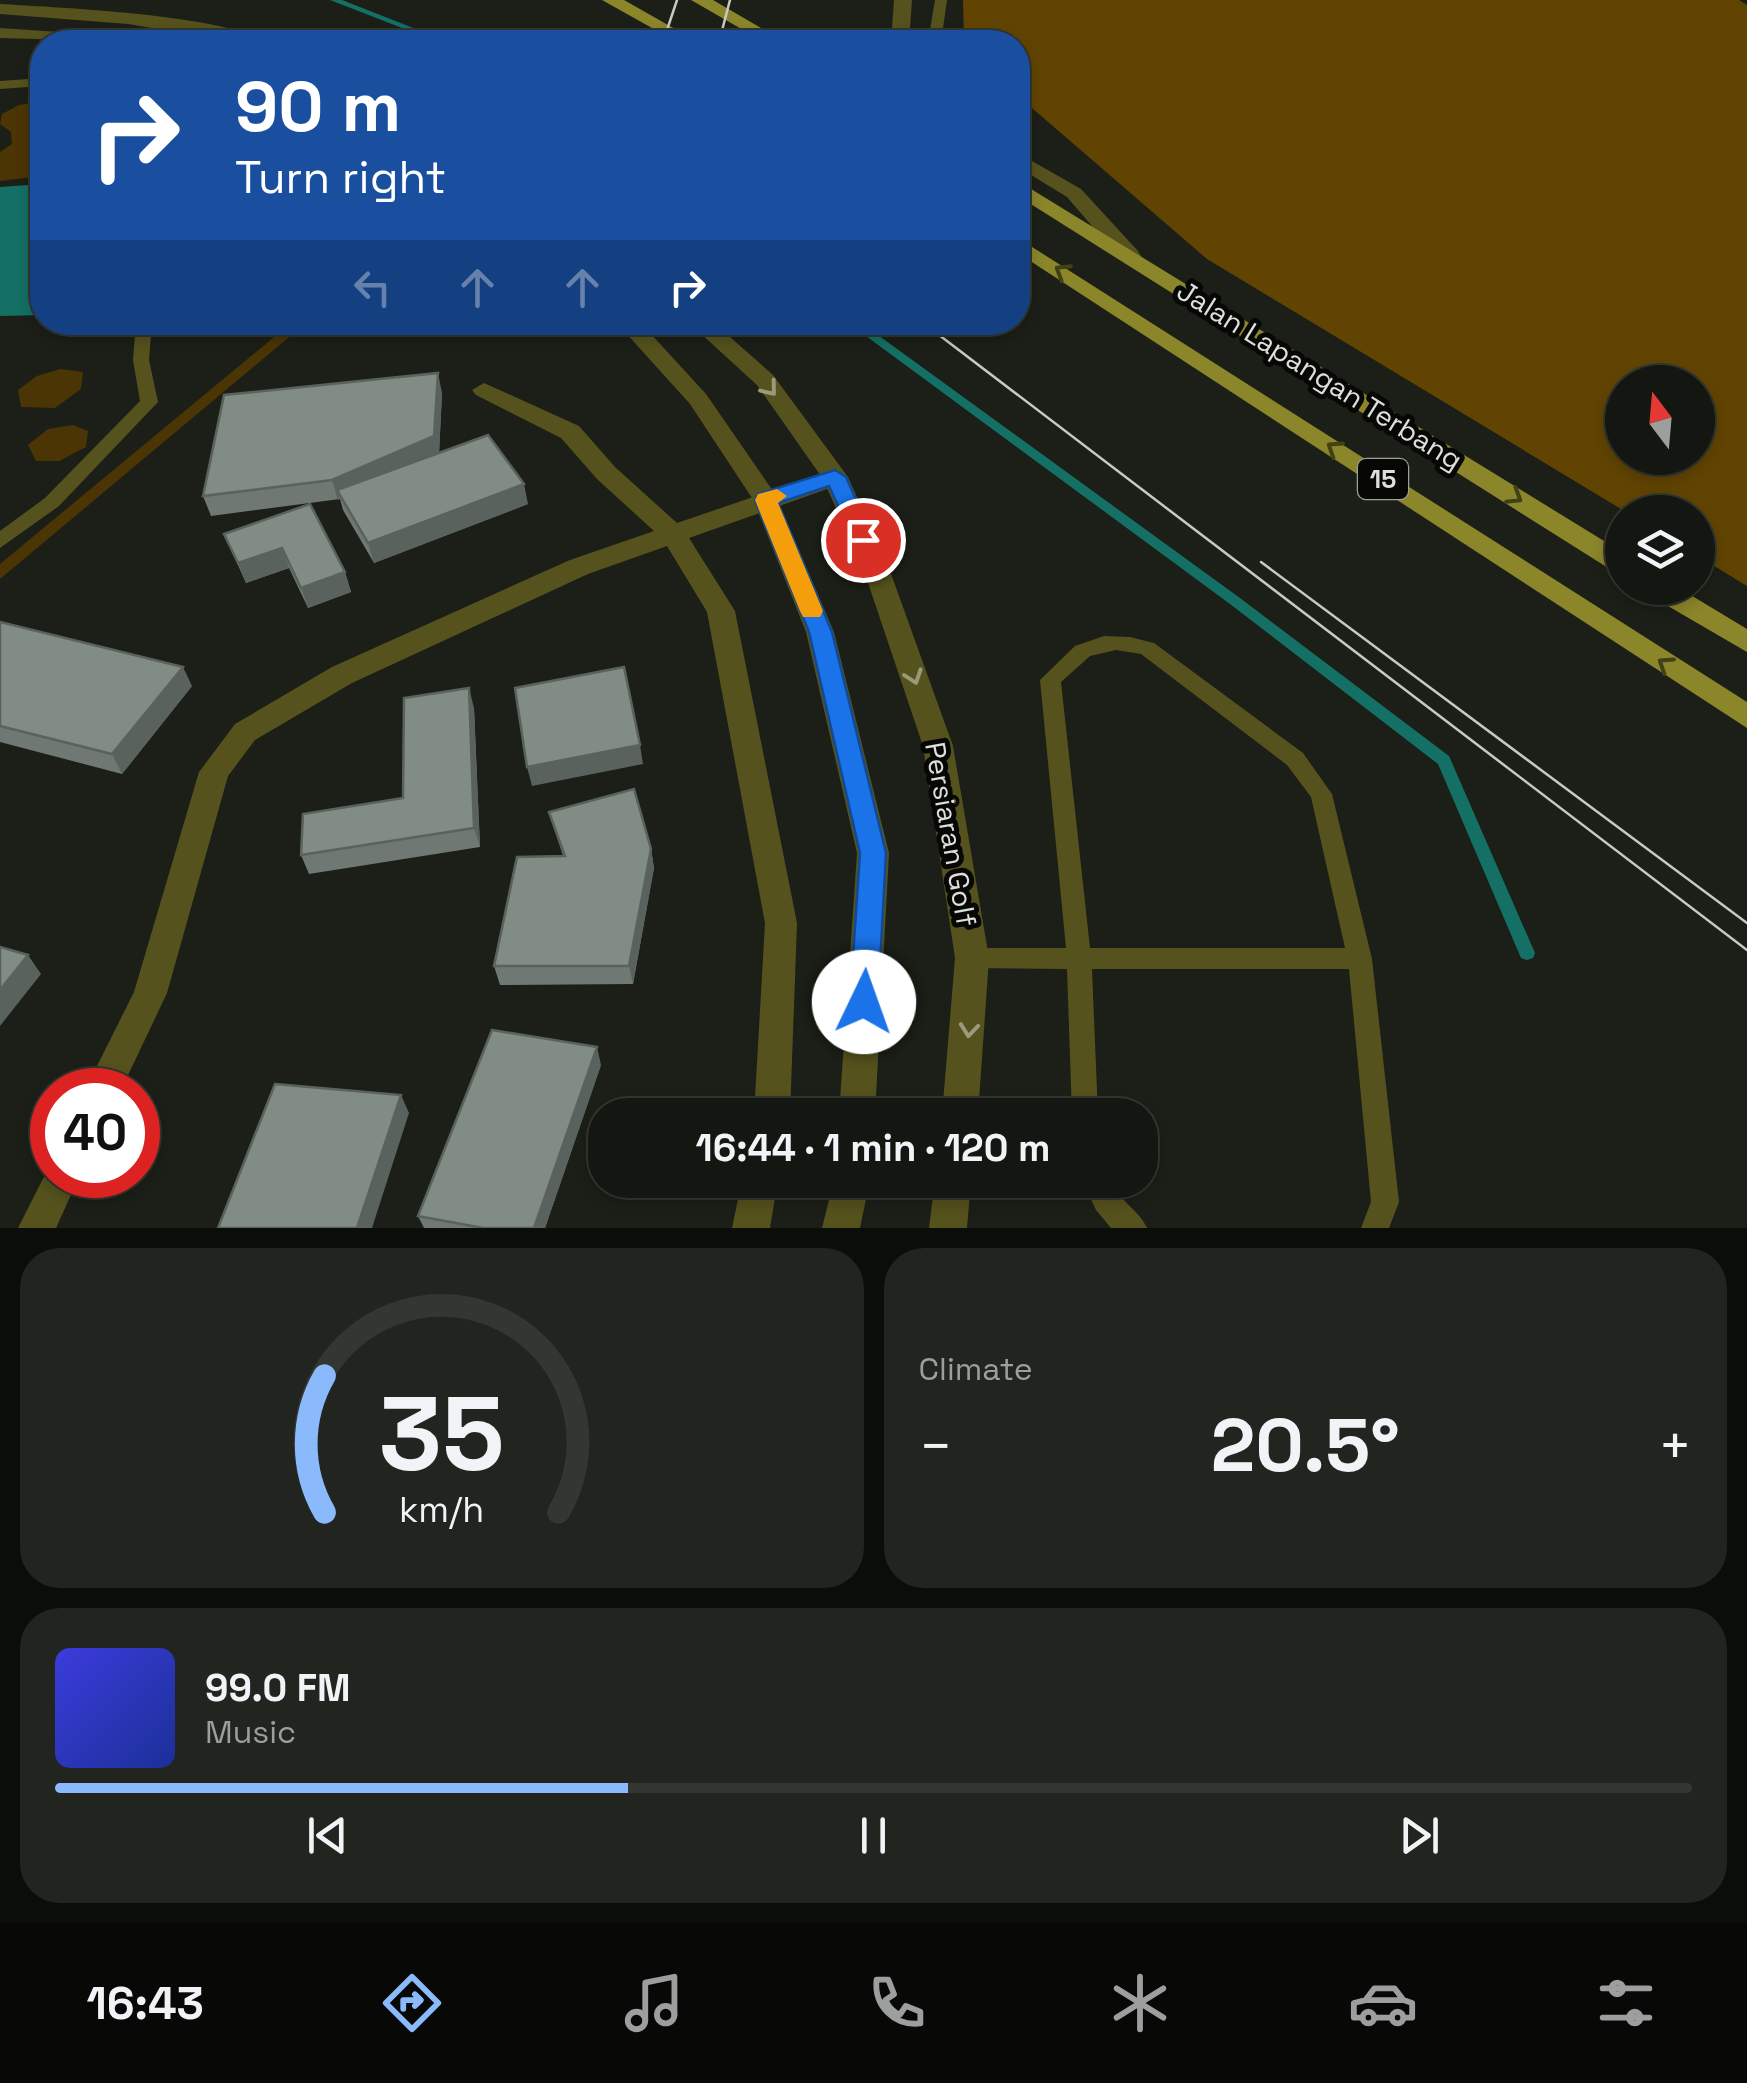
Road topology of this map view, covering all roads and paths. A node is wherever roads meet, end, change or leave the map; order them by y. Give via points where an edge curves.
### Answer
1 (49, 0) edge
2 (611, 0) edge
3 (700, 0) edge
4 (903, 0) edge
5 (942, 0) edge
6 (0, 9) edge
7 (30, 11) junction
8 (203, 30) edge
9 (667, 30) edge
10 (754, 30) edge
11 (901, 30) edge
12 (937, 30) edge
13 (0, 33) edge
14 (30, 35) edge
15 (30, 83) edge
16 (0, 86) edge
17 (1030, 166) edge
18 (1030, 195) edge
19 (1030, 252) edge
20 (1130, 256) junction
21 (143, 335) edge
22 (639, 335) edge
23 (714, 335) edge
24 (484, 390) dead end
25 (835, 477) junction
26 (766, 500) junction
27 (673, 534) junction
28 (0, 541) edge
29 (1605, 553) edge
30 (1687, 605) edge
31 (1747, 642) edge
32 (1747, 717) edge
33 (972, 958) junction
34 (1079, 958) junction
35 (1360, 959) junction
36 (114, 1068) edge
37 (773, 1098) edge
38 (859, 1098) edge
39 (961, 1098) edge
40 (1084, 1098) edge
41 (51, 1198) edge
42 (757, 1198) edge
43 (848, 1198) edge
44 (951, 1198) edge
45 (1104, 1198) edge
46 (37, 1228) edge
47 (751, 1228) edge
48 (841, 1228) edge
49 (948, 1228) edge
50 (1133, 1228) edge
51 (1375, 1228) edge

1 - 7 street
2 - 9 main road
3 - 10 main road
4 - 11 street
5 - 12 lane
6 - 7 street
7 - 8 street
13 - 14 street
15 - 16 lane
17 - 20 street via 1074,193
18 - 20 main road, Jalan Lapangan Terbang / 15
32 -> 19 main road, Jalan Lapangan Terbang / 15
20 -> 29 main road, Jalan Lapangan Terbang / 15
21 - 28 lane via 149,402 52,502
22 - 26 street via 698,400
23 -> 25 street, Persiaran Golf via 765,380
24 - 27 street via 570,432
25 - 26 street
25 -> 33 street, Persiaran Golf via 877,571 938,746
26 - 27 street
26 - 38 street via 820,632 873,853
27 - 36 street via 579,567 342,675 245,732 214,772 150,993
27 - 37 street via 721,611 780,923
30 - 31 main road
33 - 34 lane
33 -> 39 street, Persiaran Golf
34 - 35 lane
34 - 35 lane via 1050,680 1076,652 1120,641 1148,648 1295,758 1321,794
34 - 40 lane
35 - 51 lane via 1385,1202
41 - 46 street
42 - 47 street
43 - 48 street
44 - 49 street
45 - 50 lane

